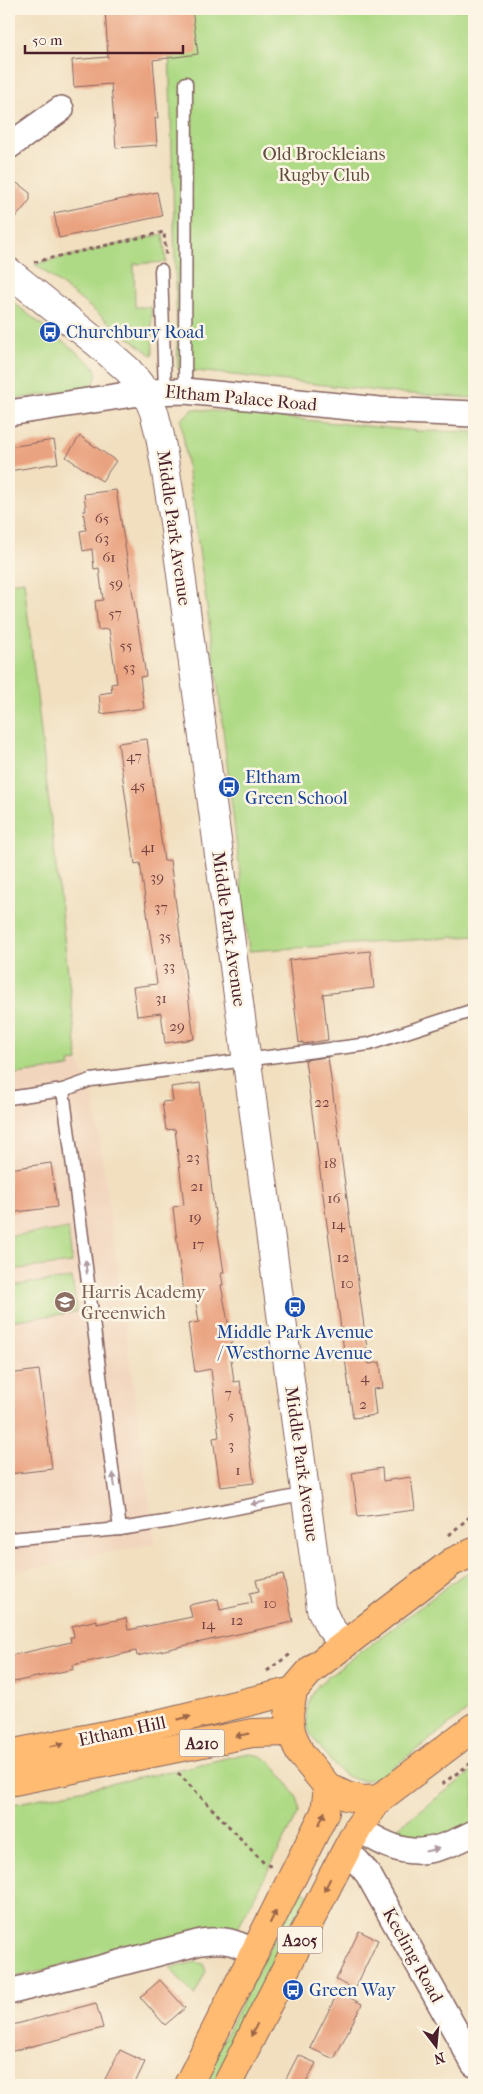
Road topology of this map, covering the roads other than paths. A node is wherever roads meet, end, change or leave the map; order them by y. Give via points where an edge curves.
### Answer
1 (186, 83) dead end
2 (62, 109) dead end
3 (9, 146) edge
4 (18, 268) edge
5 (161, 270) road end
6 (165, 391) junction
7 (9, 413) edge
8 (474, 414) edge
9 (474, 1010) edge
10 (247, 1059) junction
11 (63, 1090) junction
12 (9, 1098) edge
13 (306, 1494) junction
14 (120, 1529) junction
15 (9, 1539) edge
16 (473, 1551) edge
17 (343, 1644) junction
18 (293, 1691) junction
19 (474, 1727) edge
20 (291, 1732) junction
21 (9, 1754) edge
22 (9, 1782) edge
23 (328, 1786) junction
24 (379, 1798) junction
25 (358, 1828) junction
26 (474, 1833) edge
27 (344, 1853) junction
28 (255, 1952) junction
29 (9, 1992) edge
30 (474, 2064) edge
31 (188, 2085) edge
32 (226, 2085) edge

1 - 6 lane
2 - 3 street
4 - 6 street, Middle Park Avenue via 128,370
5 - 6 lane
6 - 7 street, Eltham Palace Road
6 - 8 street, Eltham Palace Road via 380,410
6 - 10 street, Middle Park Avenue via 154,412 173,515
9 - 10 lane via 369,1044
10 - 11 lane via 91,1080
10 - 13 street, Middle Park Avenue
11 - 12 lane
14 -> 11 lane
13 -> 14 lane
13 - 17 street, Middle Park Avenue via 321,1609
14 - 15 lane
16 - 17 main road via 452,1562
17 - 18 main road via 311,1670
18 - 20 main road via 289,1715
21 -> 18 main road, Eltham Hill / A210 via 136,1729
19 - 24 main road, A205
20 -> 22 main road, Eltham Hill / A210 via 252,1734
20 - 23 main road via 300,1753
23 - 24 main road via 346,1796 363,1800
28 -> 23 main road, A205 via 325,1812
24 - 25 main road, A205
25 -> 26 street via 388,1846 411,1852 428,1852 448,1846
25 - 27 main road, A205
27 - 30 street, Keeling Road via 368,1874
27 -> 32 main road, A205
28 - 29 street via 233,1941 201,1942
28 - 31 main road, A205

